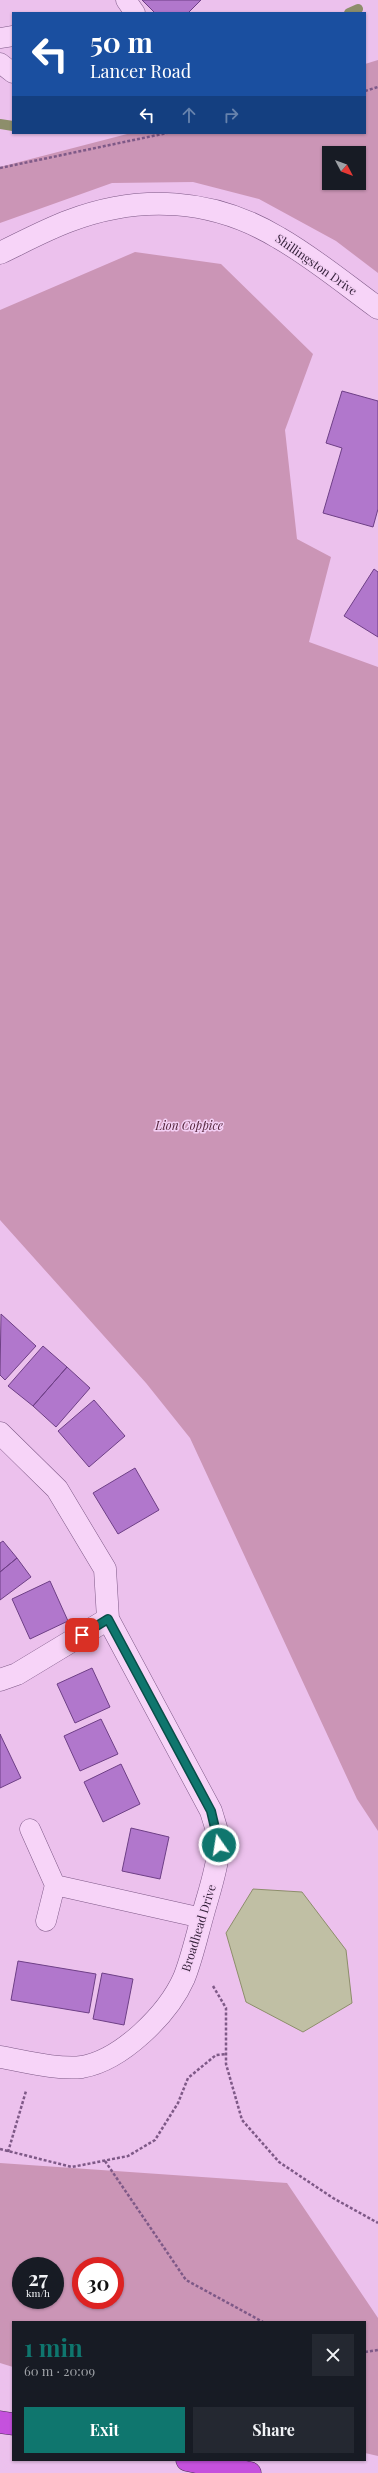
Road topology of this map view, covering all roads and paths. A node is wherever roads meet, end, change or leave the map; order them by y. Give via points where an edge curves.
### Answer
1 (126, 0) edge
2 (134, 12) edge
3 (12, 36) edge
4 (0, 38) edge
5 (0, 63) edge
6 (12, 72) edge
7 (378, 87) edge
8 (366, 91) edge
9 (162, 134) edge
10 (0, 168) edge
11 (0, 253) edge
12 (378, 308) edge
13 (0, 1433) edge
14 (108, 1619) junction
15 (0, 1680) edge
16 (30, 1829) dead end
17 (55, 1885) junction
18 (202, 1918) junction
19 (46, 1921) dead end
20 (183, 1978) junction
21 (226, 2054) junction
22 (0, 2057) edge
23 (35, 2063) junction
24 (0, 2149) edge
25 (8, 2152) junction
26 (105, 2161) junction
27 (378, 2223) edge
28 (261, 2321) edge
29 (378, 2350) edge
30 (366, 2352) edge
31 (0, 2422) edge
32 (12, 2424) edge
33 (192, 2461) edge
34 (250, 2473) edge

1 - 2 lane
3 - 4 lane
5 - 6 lane
7 - 8 path
9 - 10 path
11 - 12 street, Shillingston Drive via 68,221 116,207 150,203 189,204 236,218 278,237
13 - 14 street, Broadhead Drive via 57,1489 105,1569
14 - 15 street via 17,1674
14 - 18 street, Broadhead Drive via 211,1811 219,1845 214,1876
16 - 17 lane
17 - 18 lane
17 - 19 lane
18 - 20 street, Broadhead Drive
20 - 21 path via 214,1987 226,2008
20 - 23 street, Broadhead Drive via 169,2002 149,2027 127,2046 105,2059 81,2067
21 - 26 path via 216,2055 188,2078 178,2103 155,2140 128,2156
21 - 27 path via 226,2064 242,2120 279,2162 333,2198
22 - 23 street, Broadhead Drive
23 - 25 path
24 - 25 path
25 - 26 path via 72,2167
26 - 28 path via 186,2280
29 - 30 path
31 - 32 highway
33 - 34 highway

